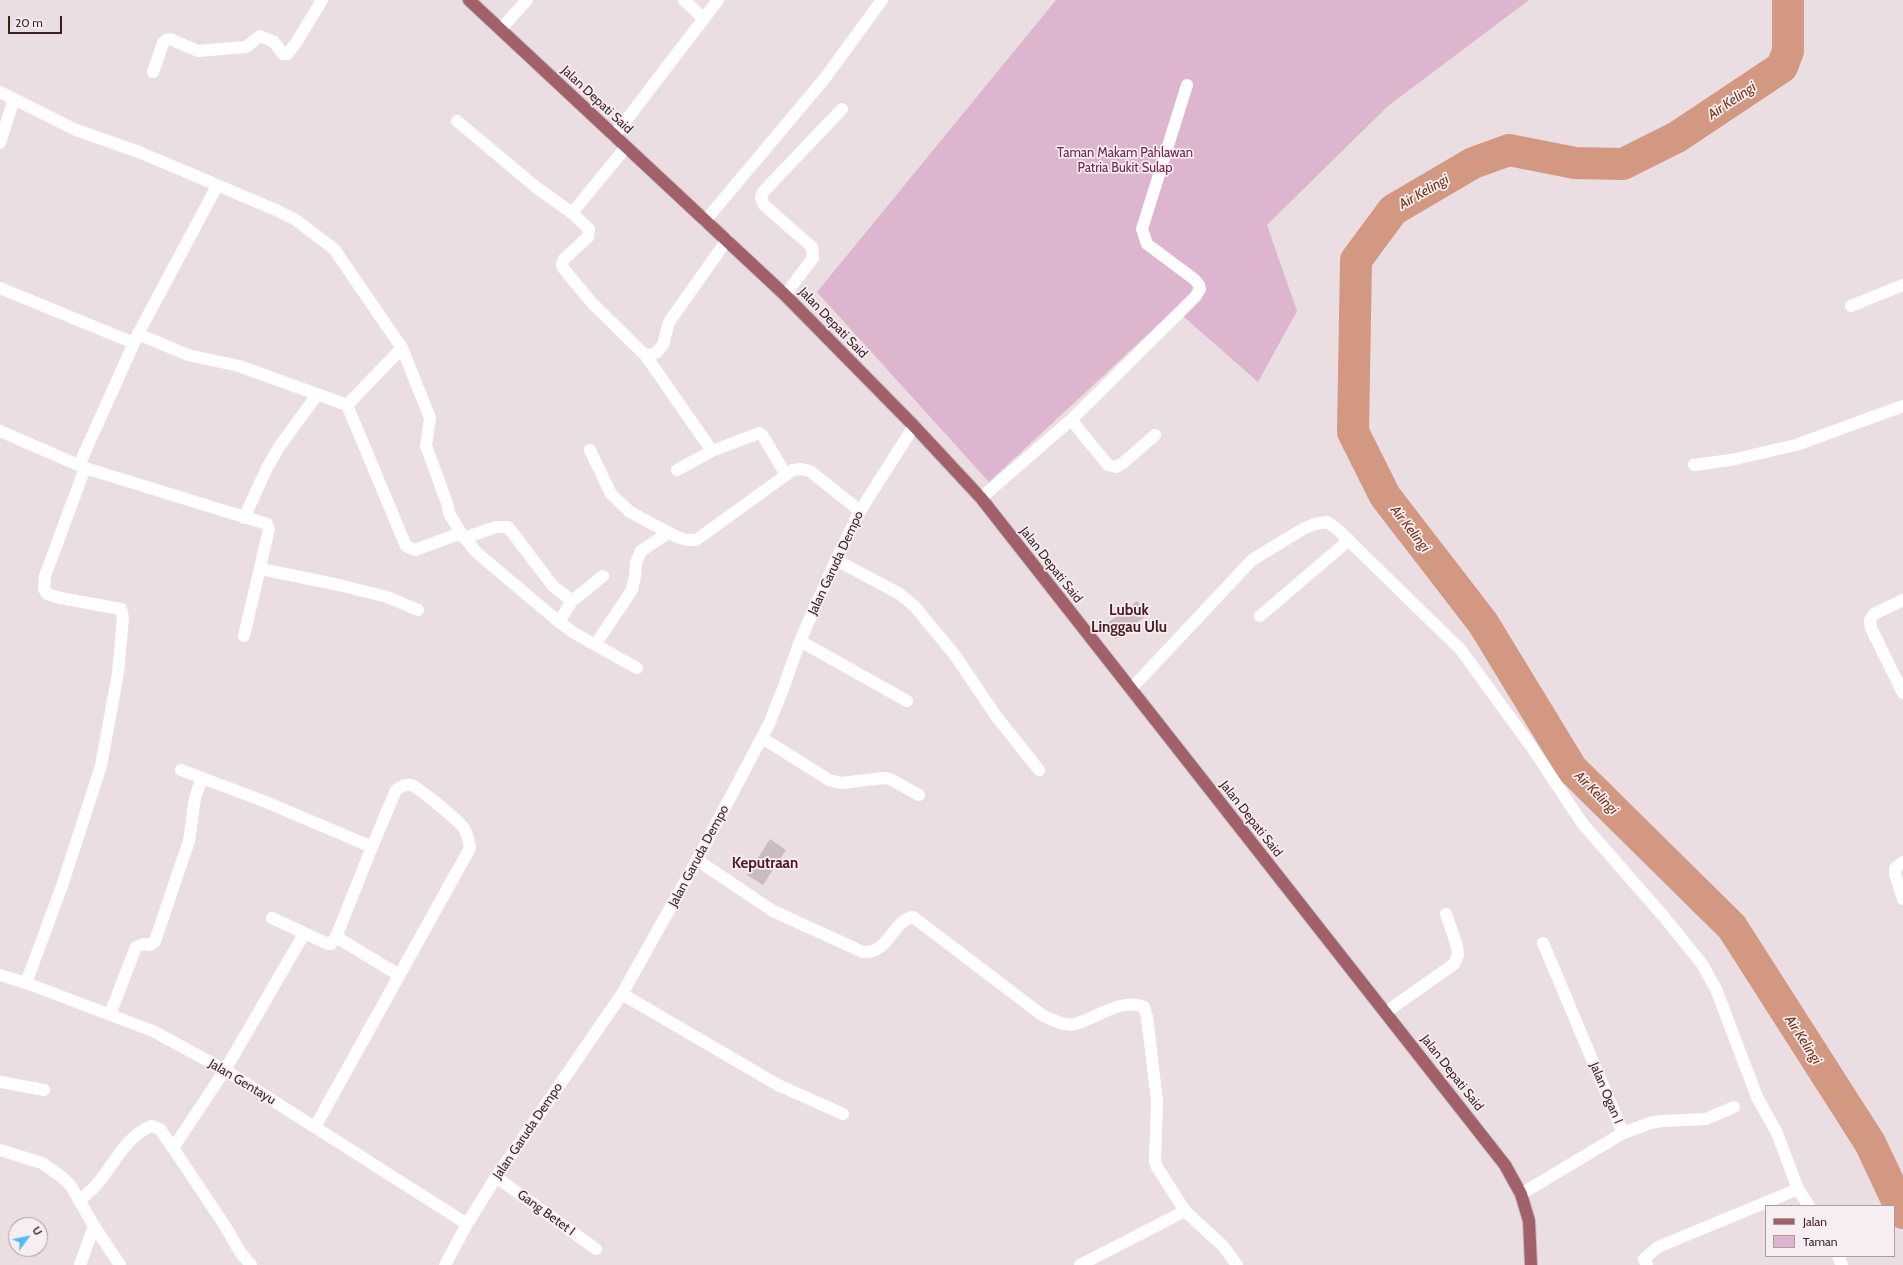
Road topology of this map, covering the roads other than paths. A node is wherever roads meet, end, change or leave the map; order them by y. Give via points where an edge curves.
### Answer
1 (322, 0) edge
2 (469, 0) edge
3 (526, 0) edge
4 (684, 0) edge
5 (718, 0) edge
6 (882, 0) edge
7 (704, 19) junction
8 (501, 29) junction
9 (152, 72) dead end
10 (1187, 85) dead end
11 (0, 92) edge
12 (14, 99) junction
13 (842, 109) dead end
14 (457, 121) dead end
15 (614, 136) junction
16 (0, 143) edge
17 (626, 147) junction
18 (217, 186) junction
19 (572, 213) junction
20 (705, 221) junction
21 (727, 240) junction
22 (1903, 285) edge
23 (0, 288) edge
24 (785, 295) junction
25 (1851, 306) dead end
26 (136, 339) junction
27 (402, 348) junction
28 (646, 356) junction
29 (317, 395) junction
30 (347, 405) junction
31 (1903, 406) edge
32 (1071, 420) junction
33 (914, 426) junction
34 (0, 431) edge
35 (1154, 435) dead end
36 (590, 450) dead end
37 (712, 450) junction
38 (1694, 465) dead end
39 (82, 466) junction
40 (677, 470) dead end
41 (786, 475) junction
42 (981, 498) junction
43 (860, 511) junction
44 (244, 518) junction
45 (668, 533) junction
46 (462, 536) junction
47 (1349, 540) junction
48 (836, 560) junction
49 (261, 569) junction
50 (603, 576) dead end
51 (1903, 600) edge
52 (572, 601) junction
53 (418, 610) dead end
54 (1260, 616) dead end
55 (559, 622) junction
56 (244, 636) dead end
57 (800, 641) junction
58 (596, 645) junction
59 (637, 668) dead end
60 (1131, 689) junction
61 (1903, 693) edge
62 (906, 701) dead end
63 (762, 738) junction
64 (181, 770) dead end
65 (1039, 770) dead end
66 (202, 778) junction
67 (919, 795) dead end
68 (372, 847) junction
69 (698, 860) junction
70 (1903, 862) edge
71 (1903, 899) edge
72 (1446, 914) dead end
73 (272, 918) dead end
74 (304, 934) junction
75 (336, 937) junction
76 (1544, 943) dead end
77 (0, 975) edge
78 (399, 975) junction
79 (26, 983) junction
80 (622, 994) junction
81 (1386, 1012) junction
82 (110, 1014) junction
83 (225, 1070) junction
84 (0, 1082) edge
85 (44, 1090) dead end
86 (1734, 1107) dead end
87 (844, 1114) dead end
88 (315, 1127) junction
89 (1623, 1133) junction
90 (173, 1148) junction
91 (0, 1150) edge
92 (496, 1177) junction
93 (1797, 1186) junction
94 (1521, 1194) junction
95 (79, 1201) junction
96 (1808, 1205) edge
97 (1185, 1211) junction
98 (467, 1224) junction
99 (94, 1226) junction
100 (596, 1249) dead end
101 (80, 1265) edge
102 (120, 1265) edge
103 (251, 1265) edge
104 (445, 1265) edge
105 (1080, 1265) edge
106 (1237, 1265) edge
107 (1531, 1265) edge
108 (1647, 1265) edge

1 - 9 street via 287,54 283,54 274,42 260,36 246,47 198,50 170,39 163,43
2 - 8 main road, Jalan Depati Said
3 - 8 street
4 - 7 street
5 - 7 street
6 - 20 street via 825,78
7 - 15 street
8 - 15 main road, Jalan Depati Said
10 - 32 street via 1142,229 1148,244 1194,279 1200,289 1195,297
11 - 12 street
12 - 16 street
12 - 18 street via 76,130 138,152
13 - 24 street via 763,192 761,198 764,206 812,247 814,252 813,258
14 - 19 street via 537,188
15 - 17 main road, Jalan Depati Said
17 - 19 street
17 - 20 main road, Jalan Depati Said
18 - 26 street
18 - 27 street via 296,220 334,249
19 - 28 street via 590,229 588,237 564,259 563,268 592,303
20 - 21 main road, Jalan Depati Said
21 - 24 main road, Jalan Depati Said
21 - 28 street via 669,322 663,345 656,353
22 - 25 street
23 - 26 street
24 - 33 main road, Jalan Depati Said
26 - 29 street via 188,355 239,366
26 - 39 street
27 - 30 street
27 - 46 street via 430,418 426,446 449,513
28 - 37 street
29 - 30 street
29 - 44 street via 279,447
30 - 46 street via 406,546 415,550
31 - 38 street via 1796,446
32 - 35 street via 1108,465 1116,467
32 - 42 street
33 - 42 main road, Jalan Depati Said
33 - 43 street, Jalan Garuda Dempo
34 - 39 street
36 - 45 street via 611,494 630,512
37 - 40 street
37 - 41 street via 758,433 763,436
39 - 44 street
39 - 79 street via 45,576 44,589 47,594 60,598 121,609 123,618 118,673 101,766 62,886
41 - 43 street via 793,470 810,471
41 - 45 street via 696,540 686,540
42 - 60 main road, Jalan Depati Said
43 - 48 street, Jalan Garuda Dempo
44 - 49 street via 268,526
45 - 58 street via 641,551 636,563 632,590
46 - 52 street via 496,528 508,528 553,586
46 - 55 street via 476,552
47 - 54 street
47 - 60 street via 1327,522 1314,524 1252,560
47 - 93 street via 1461,650 1534,749 1582,823 1702,964 1716,989 1757,1097 1777,1133
48 - 57 street, Jalan Garuda Dempo
48 - 65 street via 900,594 916,607 954,654 996,716
49 - 53 street via 339,585
49 - 56 street
50 - 52 street
51 - 61 street via 1874,614 1870,620
52 - 55 street
55 - 58 street
57 - 62 street
57 - 63 street, Jalan Garuda Dempo
58 - 59 street
60 - 81 main road, Jalan Depati Said
63 - 67 street via 828,780 841,783 890,779
63 - 69 street, Jalan Garuda Dempo
64 - 66 street
66 - 68 street
66 - 82 street via 195,798 189,841 155,940 150,945 136,947
68 - 75 street
68 - 78 street via 396,790 402,786 412,785 457,819 469,839 470,848
69 - 80 street, Jalan Garuda Dempo
69 - 97 street via 773,911 863,952 869,953 879,949 906,920 913,917 1042,1015 1066,1024 1074,1024 1111,1009 1126,1006 1144,1007 1157,1100 1155,1161
70 - 71 street via 1895,868
72 - 81 street via 1457,946 1458,955 1454,964
73 - 74 street
74 - 75 street via 328,944
74 - 83 street
75 - 78 street
76 - 89 street, Jalan Ogan I
77 - 79 street, Jalan Gentayu
78 - 88 street
79 - 82 street, Jalan Gentayu
80 - 87 street via 778,1085
80 - 92 street, Jalan Garuda Dempo
81 - 94 main road, Jalan Depati Said via 1505,1165
82 - 83 street, Jalan Gentayu via 153,1031
83 - 88 street, Jalan Gentayu
83 - 90 street
84 - 85 street
86 - 89 street via 1706,1119 1650,1123
88 - 98 street, Jalan Gentayu
89 - 94 street, Jalan Ogan I
90 - 95 street via 160,1129 151,1126 143,1130 120,1151 99,1182
90 - 103 street
91 - 95 street via 23,1156 53,1169 71,1186
92 - 98 street, Jalan Garuda Dempo
92 - 100 street, Gang Betet I
93 - 96 street
93 - 108 street via 1658,1247 1644,1259
94 - 107 main road, Jalan Depati Said via 1529,1221
95 - 99 street
97 - 105 street
97 - 106 street via 1223,1246
98 - 104 street, Jalan Garuda Dempo
99 - 101 street
99 - 102 street

